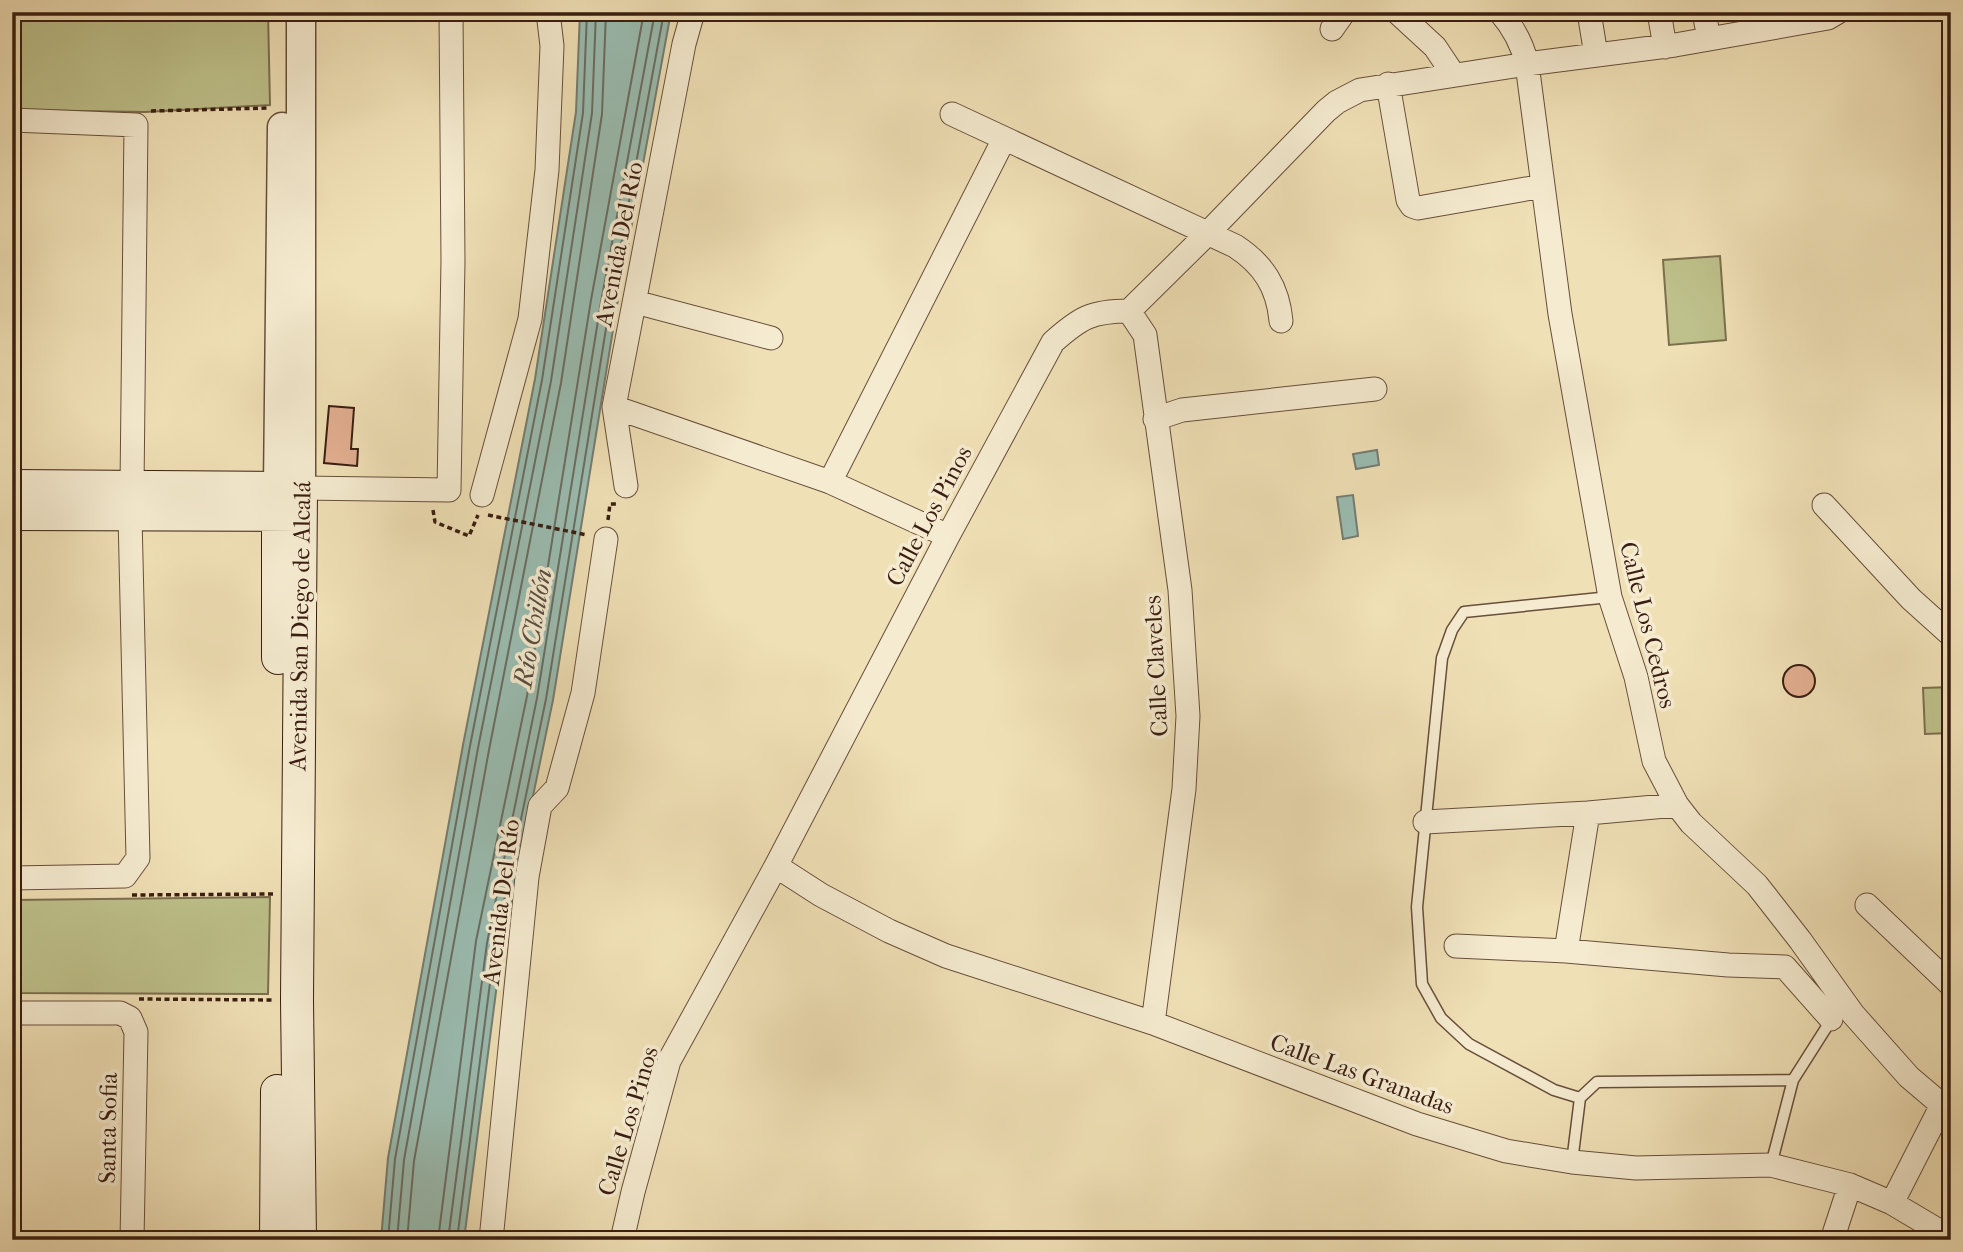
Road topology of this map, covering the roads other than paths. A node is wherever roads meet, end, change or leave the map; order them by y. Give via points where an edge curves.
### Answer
1 (282, 12) edge
2 (300, 12) edge
3 (451, 12) edge
4 (548, 12) edge
5 (693, 12) edge
6 (1397, 12) edge
7 (1500, 12) edge
8 (1589, 12) edge
9 (1659, 12) edge
10 (1704, 12) edge
11 (1838, 12) edge
12 (1771, 20) edge
13 (1709, 39) junction
14 (1665, 47) junction
15 (1596, 55) junction
16 (1527, 64) junction
17 (1452, 74) junction
18 (1388, 84) junction
19 (952, 114) dead end
20 (12, 120) edge
21 (1004, 139) junction
22 (1543, 186) junction
23 (1208, 233) junction
24 (635, 302) junction
25 (1129, 311) junction
26 (1281, 321) dead end
27 (771, 338) dead end
28 (1375, 389) dead end
29 (614, 407) junction
30 (1155, 419) junction
31 (830, 482) junction
32 (12, 486) edge
33 (626, 486) dead end
34 (131, 501) junction
35 (290, 502) junction
36 (1824, 505) dead end
37 (482, 507) road end
38 (12, 514) edge
39 (948, 536) junction
40 (601, 538) road end
41 (1610, 597) junction
42 (1951, 635) edge
43 (289, 657) junction
44 (1677, 805) junction
45 (1588, 813) junction
46 (1425, 822) junction
47 (776, 866) junction
48 (12, 878) edge
49 (1867, 905) dead end
50 (1456, 946) dead end
51 (1566, 951) junction
52 (287, 952) junction
53 (1951, 985) edge
54 (1844, 999) junction
55 (12, 1013) edge
56 (1831, 1019) junction
57 (1153, 1023) junction
58 (1793, 1080) junction
59 (1580, 1098) junction
60 (1946, 1107) edge
61 (1573, 1162) junction
62 (1771, 1165) junction
63 (1850, 1185) junction
64 (1892, 1203) junction
65 (1951, 1238) edge
66 (132, 1240) edge
67 (276, 1240) edge
68 (300, 1240) edge
69 (491, 1240) edge
70 (622, 1240) edge
71 (1832, 1240) edge

1 - 35 street, Avenida San Diego de Alcalá
2 - 35 street, Avenida San Diego de Alcalá
3 - 35 street via 449,490
4 - 37 street via 552,46 547,170 530,319
5 - 24 street, Avenida Del Río
6 - 17 street via 1435,47
7 - 16 street, Calle Los Cedros via 1523,47
8 - 15 street
9 - 14 street
10 - 13 street
11 - 12 street via 1828,18
12 - 13 street
13 - 14 street
14 - 15 street
15 - 16 street
16 - 17 street
16 - 22 street, Calle Los Cedros
17 - 18 street
18 - 22 street via 1412,206
18 - 23 street via 1360,90 1331,106
19 - 21 street
20 - 34 street via 136,125
21 - 23 street
21 - 31 street
22 - 41 street, Calle Los Cedros via 1560,314
23 - 25 street
23 - 26 street via 1258,263 1273,285
24 - 27 street
24 - 29 street, Avenida Del Río
25 - 30 street, Calle Claveles via 1145,335
25 - 39 street, Calle Los Pinos via 1098,313 1076,322 1053,342
28 - 30 street via 1182,410
29 - 31 street
29 - 33 street, Avenida Del Río
30 - 57 street, Calle Claveles via 1180,590 1188,716 1184,789
31 - 39 street
32 - 34 main road
34 - 35 main road
34 - 38 main road
34 - 48 street via 138,858 125,876
35 - 43 main road, Avenida San Diego de Alcalá
36 - 42 street
39 - 47 street, Calle Los Pinos
40 - 69 street, Avenida Del Río via 583,693 557,788 540,806 527,877
41 - 44 street, Calle Los Cedros via 1636,677 1654,761
41 - 46 lane via 1464,612 1441,658
43 - 52 main road, Avenida San Diego de Alcalá
43 - 52 main road, Avenida San Diego de Alcalá via 277,894
44 - 45 street
44 - 54 street, Calle Los Cedros via 1757,886
45 - 46 street
45 - 51 street
46 - 59 lane via 1417,907 1422,984 1441,1018 1469,1044 1554,1090
47 - 57 street, Calle Las Granadas via 888,931 946,956
47 - 70 street, Calle Los Pinos via 669,1060
49 - 53 street
50 - 51 street
51 - 56 street via 1785,967
52 - 67 main road, Avenida San Diego de Alcalá via 277,1000
52 - 68 main road, Avenida San Diego de Alcalá
54 - 56 lane
54 - 60 street, Calle Los Cedros via 1909,1077
55 - 66 street, Santa Sofia via 120,1013 134,1009
56 - 58 lane
57 - 61 street, Calle Las Granadas via 1417,1124 1506,1151
58 - 59 lane via 1597,1082
58 - 62 lane
59 - 61 lane
60 - 64 street
61 - 62 street, Calle Las Granadas via 1636,1168
62 - 63 street, Calle Las Granadas
63 - 64 street, Calle Las Granadas
63 - 71 street
64 - 65 street, Calle Las Granadas

